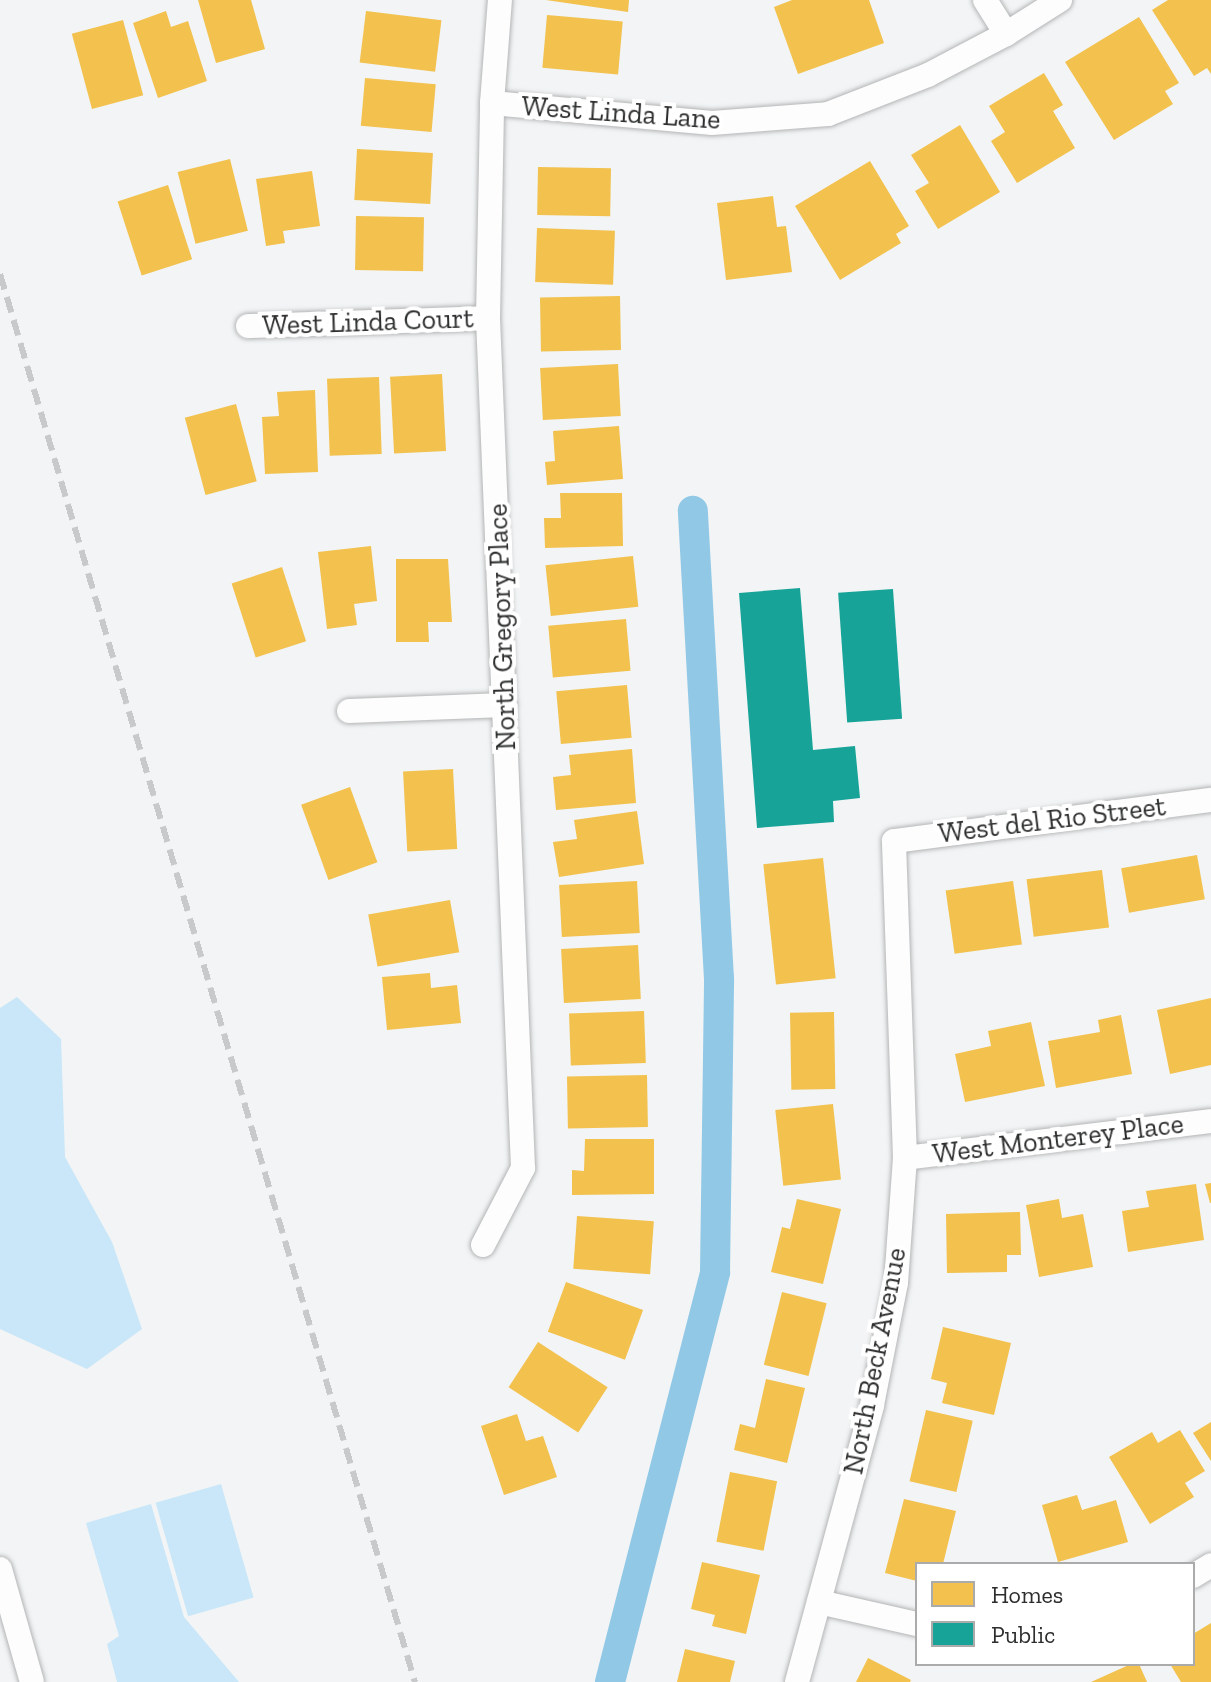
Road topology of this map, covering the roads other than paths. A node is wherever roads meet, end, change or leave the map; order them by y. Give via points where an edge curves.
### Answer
1 (500, 0) edge
2 (985, 0) edge
3 (1060, 0) edge
4 (1006, 34) junction
5 (492, 103) junction
6 (488, 318) junction
7 (248, 326) dead end
8 (505, 705) junction
9 (349, 711) dead end
10 (1211, 800) edge
11 (894, 841) joint
12 (1211, 1121) edge
13 (905, 1158) junction
14 (483, 1245) dead end
15 (0, 1569) edge
16 (819, 1602) junction
17 (915, 1624) edge
18 (32, 1682) edge
19 (797, 1682) edge

1 - 5 street, North Gregory Place
2 - 4 street
3 - 4 street, West Linda Lane
4 - 5 street, West Linda Lane via 928,75 828,114 712,123
5 - 6 street, North Gregory Place
6 - 7 street, West Linda Court
6 - 8 street, North Gregory Place
8 - 9 street
8 - 14 street, North Gregory Place via 523,1168
10 - 11 street, West del Rio Street
11 - 13 street, North Beck Avenue
12 - 13 street, West Monterey Place
13 - 16 street, North Beck Avenue via 896,1283 875,1390
15 - 18 street
16 - 17 street
16 - 19 street, North Beck Avenue

